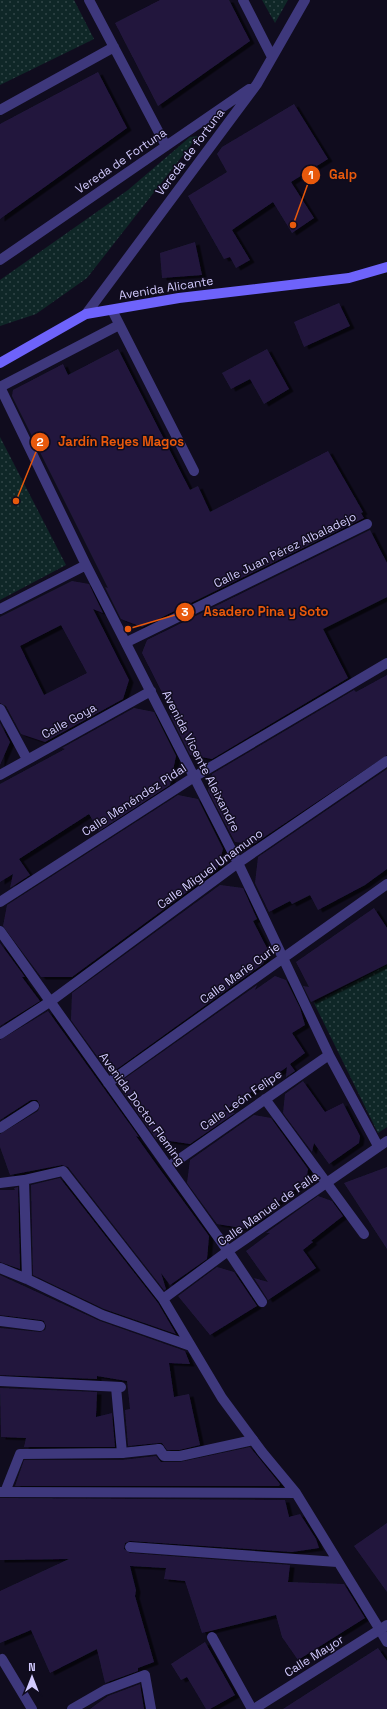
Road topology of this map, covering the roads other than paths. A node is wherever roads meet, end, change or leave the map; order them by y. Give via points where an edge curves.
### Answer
1 (89, 0) edge
2 (243, 0) edge
3 (305, 0) edge
4 (114, 47) junction
5 (272, 57) junction
6 (257, 84) junction
7 (0, 110) edge
8 (166, 146) junction
9 (0, 260) edge
10 (387, 267) edge
11 (112, 310) junction
12 (86, 314) junction
13 (119, 325) junction
14 (0, 363) edge
15 (0, 387) edge
16 (194, 471) dead end
17 (368, 524) dead end
18 (86, 565) junction
19 (0, 609) edge
20 (127, 642) junction
21 (387, 663) edge
22 (151, 691) junction
23 (0, 709) edge
24 (27, 759) junction
25 (387, 761) edge
26 (0, 775) edge
27 (194, 777) junction
28 (238, 863) junction
29 (387, 884) edge
30 (0, 902) edge
31 (0, 931) edge
32 (283, 958) junction
33 (51, 1001) junction
34 (0, 1034) edge
35 (329, 1055) junction
36 (108, 1083) junction
37 (265, 1099) junction
38 (34, 1106) dead end
39 (0, 1128) edge
40 (383, 1143) edge
41 (168, 1167) junction
42 (24, 1180) junction
43 (0, 1183) edge
44 (327, 1184) junction
45 (364, 1234) dead end
46 (228, 1251) junction
47 (0, 1268) edge
48 (27, 1279) junction
49 (163, 1299) junction
50 (262, 1302) dead end
51 (0, 1321) edge
52 (40, 1326) dead end
53 (191, 1346) junction
54 (0, 1381) edge
55 (253, 1440) junction
56 (122, 1453) junction
57 (2, 1492) edge
58 (296, 1493) junction
59 (130, 1547) dead end
60 (337, 1562) junction
61 (384, 1628) edge
62 (212, 1637) dead end
63 (387, 1642) edge
64 (1, 1660) edge
65 (32, 1709) edge
66 (72, 1709) edge
67 (151, 1709) edge
68 (253, 1709) edge

1 - 4 street
2 - 5 street
3 - 5 street, Vereda de fortuna
4 - 7 street
4 - 8 street
5 - 6 street, Vereda de fortuna
6 - 8 street, Vereda de Fortuna
6 - 12 street, Vereda de fortuna
8 - 9 street, Vereda de Fortuna
10 - 11 main road, Avenida Alicante via 349,278 179,298
11 - 12 main road, Avenida Alicante
11 - 13 street
12 - 14 main road, Avenida Alicante
13 - 15 street
13 - 16 street
15 - 18 street, Avenida Vicente Aleixandre
17 - 20 street, Calle Juan Pérez Albaladejo
18 - 19 street
18 - 20 street, Avenida Vicente Aleixandre
20 - 22 street, Avenida Vicente Aleixandre
21 - 27 street, Calle Menéndez Pidal
22 - 24 street, Calle Goya
22 - 27 street, Avenida Vicente Aleixandre
23 - 24 street
24 - 26 street, Calle Goya
25 - 28 street, Calle Miguel Unamuno
27 - 28 street, Avenida Vicente Aleixandre
27 - 30 street, Calle Menéndez Pidal
28 - 32 street, Avenida Vicente Aleixandre
28 - 33 street, Calle Miguel Unamuno
29 - 32 street, Calle Marie Curie
31 - 33 street, Avenida Doctor Fleming
32 - 35 street, Avenida Vicente Aleixandre
32 - 36 street, Calle Marie Curie
33 - 34 street, Calle Miguel Unamuno
33 - 36 street, Avenida Doctor Fleming
35 - 37 street, Calle León Felipe
35 - 40 street, Avenida Vicente Aleixandre
36 - 41 street, Avenida Doctor Fleming
37 - 41 street, Calle León Felipe
37 - 44 street
38 - 39 street
40 - 44 street, Calle Manuel de Falla
41 - 46 street, Avenida Doctor Fleming
42 - 43 street
42 - 48 street
42 - 49 street via 63,1171
44 - 45 street
44 - 46 street, Calle Manuel de Falla
46 - 49 street, Calle Manuel de Falla
46 - 50 street, Avenida Doctor Fleming
47 - 48 street
48 - 53 street via 102,1314
49 - 53 street
51 - 52 street
53 - 55 street via 222,1398
54 - 56 street via 118,1387
55 - 56 street via 180,1456 164,1456 159,1449
55 - 58 street
56 - 57 street via 20,1454
57 - 58 street
58 - 60 street
59 - 60 street
60 - 61 street
61 - 63 street
61 - 68 street, Calle Mayor
62 - 68 street, Calle Mayor
64 - 65 street
66 - 67 street via 104,1690 145,1675

